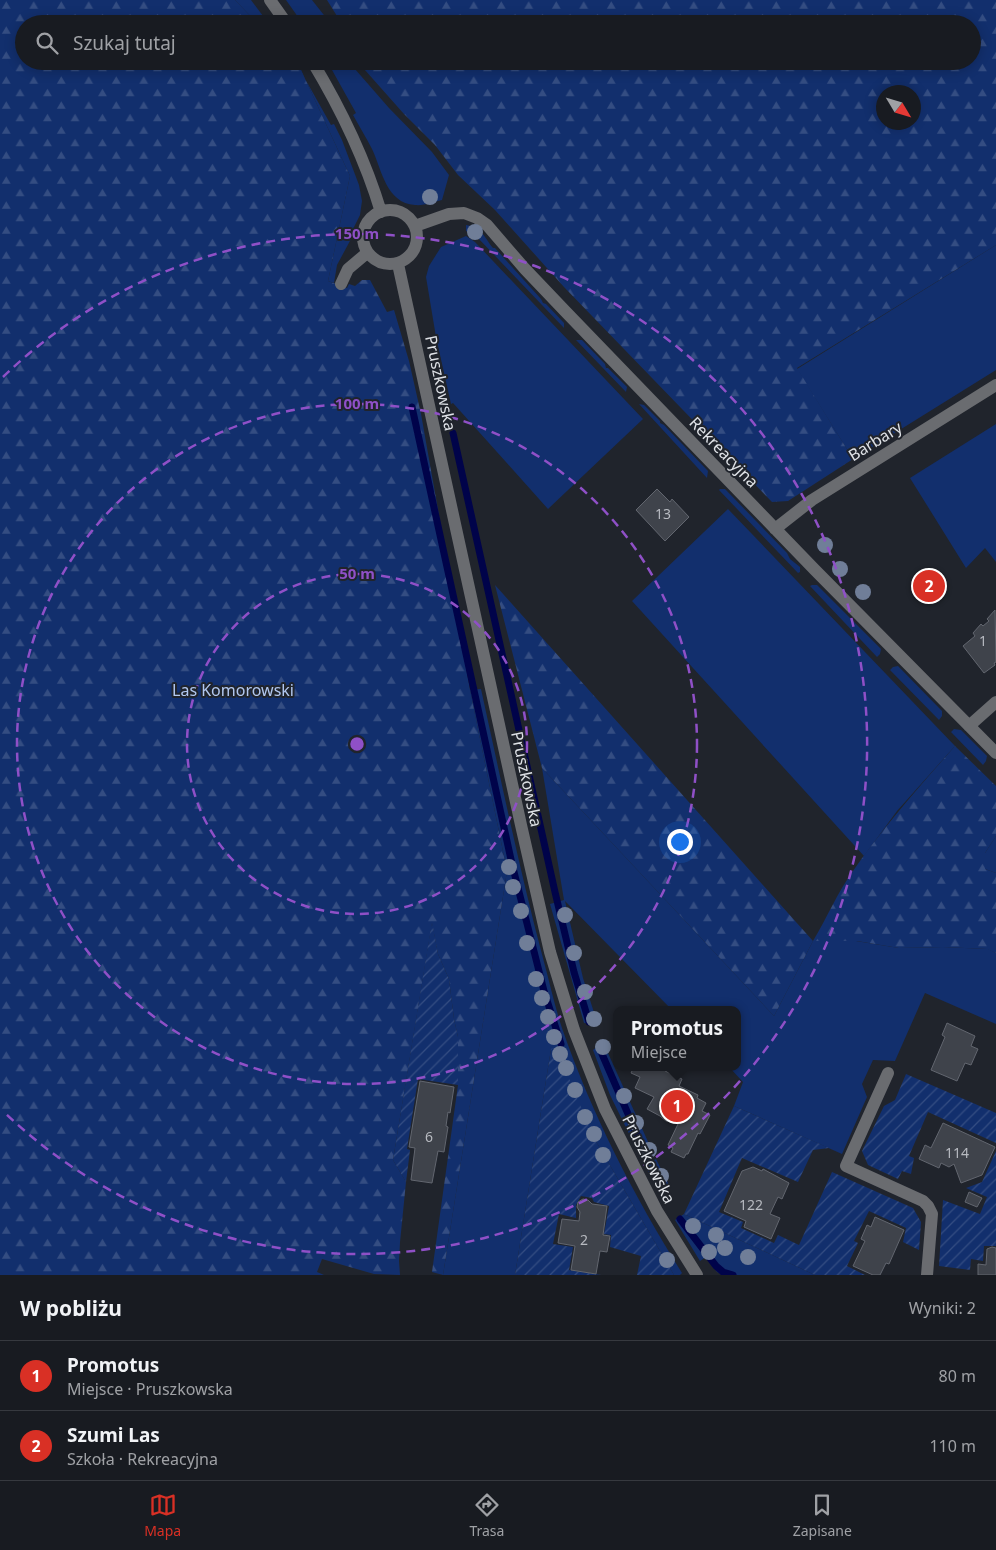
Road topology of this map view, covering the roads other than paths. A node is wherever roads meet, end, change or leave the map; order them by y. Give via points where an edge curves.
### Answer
1 (270, 0) edge
2 (281, 15) edge
3 (317, 70) edge
4 (381, 212) junction
5 (415, 226) junction
6 (368, 253) junction
7 (398, 264) junction
8 (341, 284) dead end
9 (996, 385) edge
10 (775, 529) junction
11 (996, 702) edge
12 (969, 726) junction
13 (996, 753) edge
14 (888, 1073) dead end
15 (697, 1275) edge
16 (927, 1275) edge

1 - 2 street
3 - 4 street via 357,146
4 - 5 street via 401,212
4 - 6 street via 371,218 364,229 363,241
5 - 7 street via 415,249
5 - 10 street, Rekreacyjna via 457,213 482,220 564,311
6 - 7 street via 381,263
6 - 8 street via 348,269
7 - 15 street, Pruszkowska via 550,952 574,1030 605,1109 657,1211
9 - 10 street, Barbary via 812,500
10 - 12 street, Rekreacyjna
11 - 12 street
12 - 13 street, Rekreacyjna
14 - 16 street via 846,1166 928,1206 932,1214

